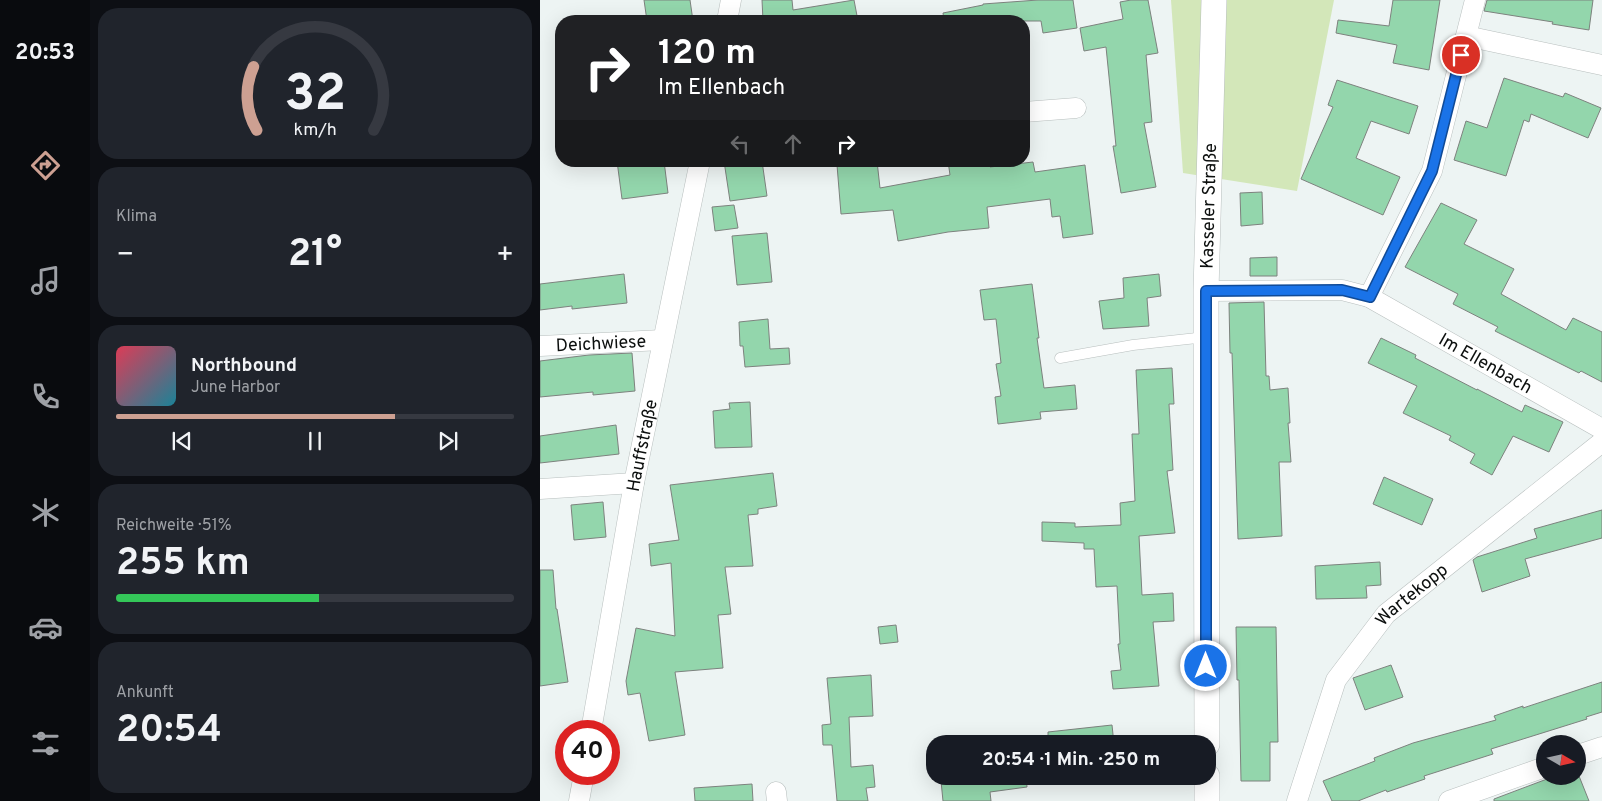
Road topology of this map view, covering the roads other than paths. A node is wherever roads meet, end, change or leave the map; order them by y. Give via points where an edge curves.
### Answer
1 (731, 0) edge
2 (1214, 0) edge
3 (1475, 0) edge
4 (728, 15) edge
5 (1466, 36) junction
6 (1602, 65) edge
7 (1076, 108) dead end
8 (1030, 112) edge
9 (699, 167) edge
10 (1206, 291) junction
11 (1370, 297) junction
12 (1206, 338) junction
13 (662, 340) junction
14 (540, 346) edge
15 (1060, 358) dead end
16 (1602, 429) edge
17 (1602, 442) edge
18 (634, 483) junction
19 (540, 489) edge
20 (593, 720) edge
21 (1207, 735) edge
22 (1602, 747) edge
23 (1586, 752) edge
24 (1536, 770) edge
25 (582, 785) edge
26 (1207, 785) edge
27 (579, 801) edge
28 (1207, 801) edge
29 (1297, 801) edge
30 (1449, 801) edge

1 - 4 street
2 - 10 street, Kasseler Straße
3 - 5 street
5 - 6 street
5 - 11 street via 1432,171
7 - 8 street
9 - 13 street, Hauffstraße
10 - 11 street, Im Ellenbach via 1342,290
10 - 12 street, Kasseler Straße
11 - 16 street, Im Ellenbach
12 - 15 lane via 1133,344
12 - 21 street, Kasseler Straße
13 - 14 street, Deichwiese
13 - 18 street, Hauffstraße
17 - 29 street, Wartekopp via 1386,614 1336,680
18 - 19 street
18 - 20 street, Hauffstraße
22 - 23 street
24 - 30 street
25 - 27 street
26 - 28 street

